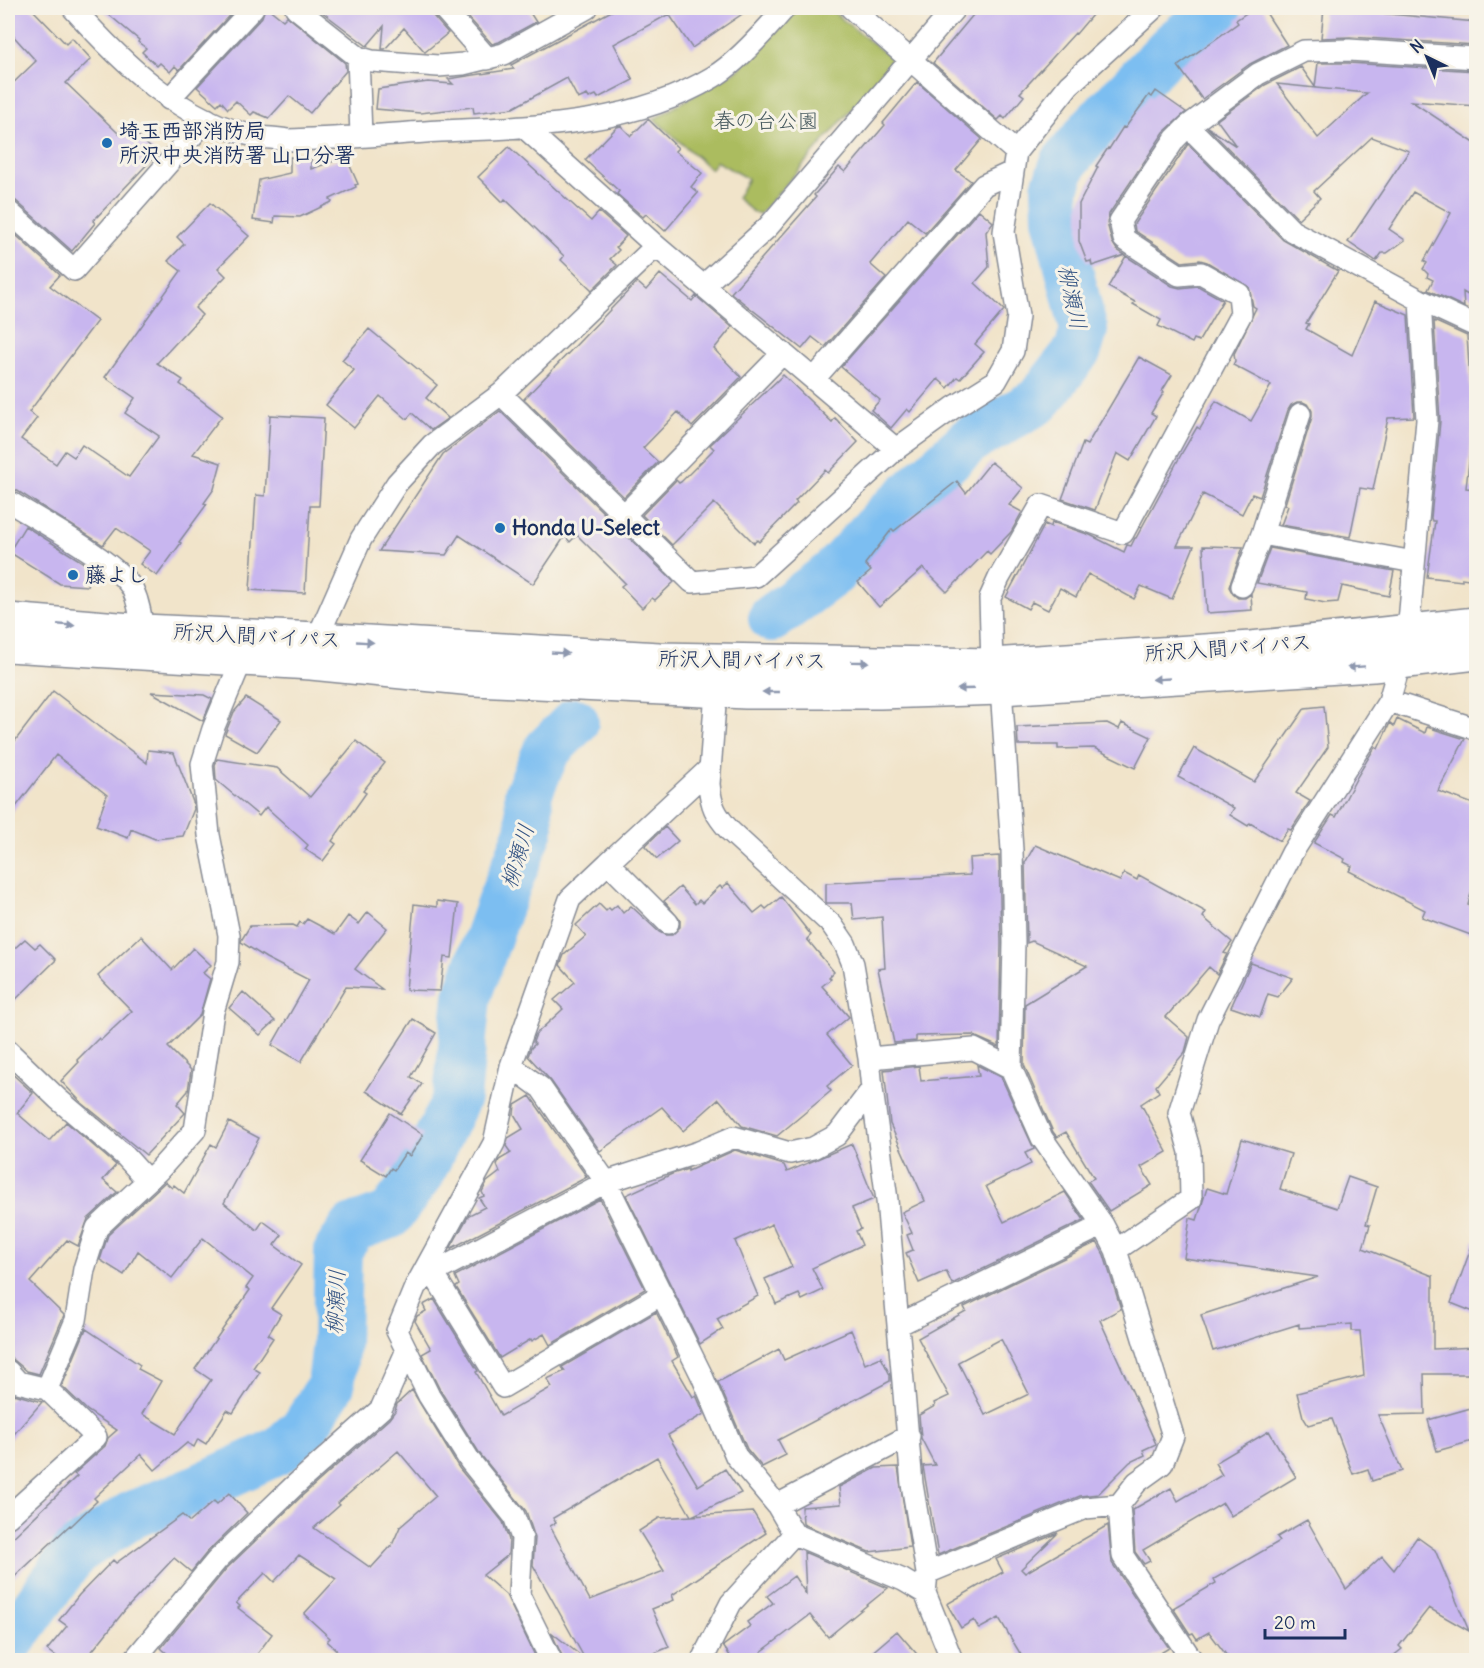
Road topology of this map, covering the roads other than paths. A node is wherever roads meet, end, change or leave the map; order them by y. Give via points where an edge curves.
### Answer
1 (73, 8) edge
2 (253, 8) edge
3 (296, 8) edge
4 (443, 8) edge
5 (587, 8) edge
6 (851, 8) edge
7 (955, 8) edge
8 (1154, 8) edge
9 (781, 9) edge
10 (358, 57) junction
11 (1476, 58) edge
12 (488, 59) junction
13 (912, 59) junction
14 (169, 99) junction
15 (207, 119) junction
16 (1188, 126) junction
17 (525, 128) junction
18 (361, 135) junction
19 (1014, 162) junction
20 (8, 212) edge
21 (656, 246) junction
22 (704, 285) junction
23 (1420, 300) junction
24 (1476, 326) edge
25 (783, 353) junction
26 (814, 379) junction
27 (501, 394) junction
28 (1300, 414) dead end
29 (896, 449) junction
30 (8, 501) edge
31 (624, 515) junction
32 (1262, 534) junction
33 (1414, 562) junction
34 (1242, 586) dead end
35 (8, 620) edge
36 (1476, 624) edge
37 (143, 631) junction
38 (317, 639) junction
39 (8, 645) edge
40 (1404, 648) junction
41 (1476, 653) edge
42 (242, 659) junction
43 (718, 676) junction
44 (997, 676) junction
45 (1389, 701) junction
46 (1476, 729) edge
47 (709, 769) junction
48 (608, 863) junction
49 (668, 923) dead end
50 (8, 1051) edge
51 (869, 1058) junction
52 (511, 1066) junction
53 (1011, 1068) junction
54 (872, 1089) junction
55 (147, 1180) junction
56 (606, 1182) junction
57 (1103, 1226) junction
58 (1116, 1250) junction
59 (425, 1279) junction
60 (662, 1294) junction
61 (898, 1325) junction
62 (406, 1352) junction
63 (8, 1371) edge
64 (47, 1389) junction
65 (909, 1436) junction
66 (777, 1505) junction
67 (1119, 1505) junction
68 (8, 1517) edge
69 (794, 1534) junction
70 (926, 1583) junction
71 (134, 1660) edge
72 (550, 1660) edge
73 (702, 1660) edge
74 (952, 1660) edge
75 (1192, 1660) edge

1 - 14 street via 98,36
2 - 14 street
3 - 10 street
4 - 12 street
5 - 12 street
6 - 13 street
7 - 13 street
8 - 19 street via 1069,85
9 - 17 street via 716,76 675,97 614,116
10 - 12 street via 438,66
10 - 18 street
11 - 16 street via 1304,51 1258,74
13 - 19 street
13 - 22 street via 768,227
14 - 15 street
15 - 18 street via 254,136 287,140
15 - 20 street via 74,270
16 - 23 street via 1292,231
16 - 44 street via 1174,139 1120,221 1124,239 1179,274 1201,273 1239,294 1241,314 1123,533 1041,505 990,598
17 - 18 street
17 - 21 street
19 - 26 street via 984,185
19 - 29 street via 1004,232 1018,316 1013,351 996,381
21 - 22 street
21 - 27 street
22 - 25 street
23 - 24 street
23 - 33 street via 1427,420
25 - 26 street
25 - 31 street
26 - 29 street
27 - 31 street
27 - 38 street via 432,445 397,483 361,539
28 - 32 street
29 - 31 street via 756,576 692,582
30 - 37 street via 111,565 133,588
32 - 33 street
32 - 34 street
33 - 40 street
35 -> 37 main road, 所沢入間バイパス
36 - 40 main road, 所沢入間バイパス
37 - 38 main road, 所沢入間バイパス
38 -> 43 main road, 所沢入間バイパス via 659,659
39 - 42 main road, 所沢入間バイパス
40 - 41 main road, 所沢入間バイパス
40 - 44 main road, 所沢入間バイパス
40 - 45 street
42 - 43 main road, 所沢入間バイパス via 474,679
42 - 55 street via 202,764 209,835 229,935 228,962 213,1012 195,1130
43 - 44 main road, 所沢入間バイパス via 880,692
43 - 47 street
44 - 53 street via 1014,919
45 - 46 street
45 - 58 street via 1292,853 1208,1020 1179,1113 1190,1152 1191,1199
47 - 48 street
47 - 51 street via 711,801 717,816 832,925 845,944 853,964
48 - 49 street
48 - 52 street via 570,899
50 - 55 street
51 - 53 street via 974,1049
51 - 54 street
52 - 56 street via 541,1088
52 - 59 street via 494,1143
53 - 57 street via 1042,1138
54 - 56 street via 837,1135 813,1148 790,1153 734,1137
54 - 61 street
55 - 64 street via 97,1228 84,1269 76,1320
56 - 59 street
56 - 60 street
57 - 58 street
57 - 61 street
58 - 67 street via 1173,1436 1162,1464 1137,1482
59 - 60 street via 503,1387
59 - 62 street via 397,1332
60 - 66 street via 736,1456
61 - 65 street
62 - 71 street via 381,1409 217,1560
62 - 72 street via 470,1461 514,1516 522,1538 519,1595
63 - 64 street via 18,1382
64 - 68 street via 96,1437
65 - 66 street
65 - 70 street
66 - 69 street
67 - 70 street via 1085,1508
67 - 75 street via 1123,1556
69 - 70 street via 903,1580
69 - 73 street via 731,1603
70 - 74 street

